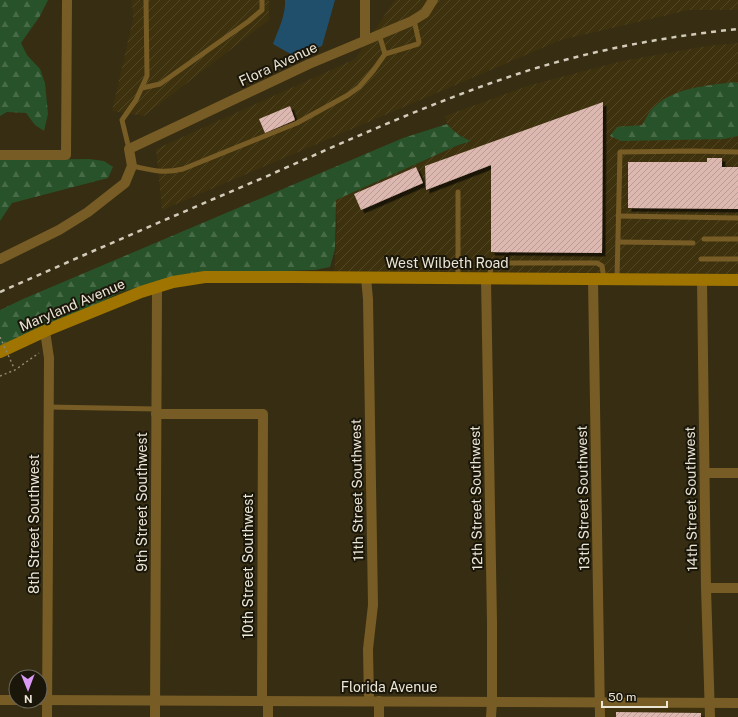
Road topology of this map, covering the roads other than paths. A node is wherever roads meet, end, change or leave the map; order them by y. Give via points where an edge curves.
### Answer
1 (67, 0) edge
2 (146, 0) edge
3 (262, 0) edge
4 (365, 0) edge
5 (433, 0) edge
6 (414, 20) junction
7 (379, 34) junction
8 (365, 40) junction
9 (385, 54) junction
10 (142, 88) junction
11 (129, 149) junction
12 (738, 152) edge
13 (0, 155) edge
14 (132, 166) junction
15 (458, 192) dead end
16 (618, 216) junction
17 (738, 218) edge
18 (704, 239) dead end
19 (738, 239) edge
20 (618, 242) junction
21 (692, 243) dead end
22 (701, 258) dead end
23 (0, 259) edge
24 (738, 259) edge
25 (366, 278) junction
26 (458, 278) junction
27 (488, 279) junction
28 (599, 279) junction
29 (617, 279) junction
30 (702, 280) junction
31 (738, 280) edge
32 (157, 288) junction
33 (45, 331) junction
34 (0, 352) edge
35 (48, 407) junction
36 (156, 411) junction
37 (705, 473) junction
38 (738, 473) edge
39 (706, 588) junction
40 (738, 588) edge
41 (44, 669) edge
42 (48, 700) edge
43 (155, 700) junction
44 (265, 701) junction
45 (369, 701) junction
46 (379, 702) junction
47 (492, 702) junction
48 (600, 702) junction
49 (710, 702) junction
50 (738, 703) edge
51 (155, 717) edge
52 (268, 717) edge
53 (379, 717) edge
54 (491, 717) edge
55 (600, 717) edge
56 (710, 717) edge

1 - 13 street via 66,155
2 - 10 lane via 147,76
3 - 10 lane via 262,10 249,21 160,84
4 - 8 street
5 - 6 street, Flora Avenue via 425,13
6 - 7 street, Flora Avenue
6 - 9 lane via 418,44
7 - 8 street, Flora Avenue
7 - 9 lane
8 - 11 street, Flora Avenue via 295,70
9 - 14 lane via 359,87 297,123 183,169 158,172
10 - 11 lane via 122,120
11 - 14 street
12 - 16 lane via 620,152
14 - 23 street via 125,183 88,212 59,230
15 - 26 lane
16 - 17 lane
16 - 20 lane
18 - 19 lane
20 - 21 lane
20 - 29 lane
22 - 24 lane
25 - 26 main road, West Wilbeth Road
25 - 32 main road, West Wilbeth Road via 205,277 173,282
25 - 45 street, 11th Street Southwest via 373,605 368,649
26 - 27 main road, West Wilbeth Road
27 - 28 main road, West Wilbeth Road
27 - 28 lane via 492,263 597,263 602,266
27 - 47 street, 12th Street Southwest
28 - 29 main road, West Wilbeth Road
28 - 48 street, 13th Street Southwest
29 - 30 main road, West Wilbeth Road
30 - 31 main road, West Wilbeth Road
30 - 37 street, 14th Street Southwest
32 - 33 main road, Maryland Avenue via 141,292
32 - 36 street, 9th Street Southwest
33 - 34 main road, Maryland Avenue
33 - 35 street, 8th Street Southwest via 48,347
35 - 36 lane
35 - 41 street, 8th Street Southwest
36 - 43 street, 9th Street Southwest
36 - 44 street, 10th Street Southwest via 263,414
37 - 38 street
37 - 39 street, 14th Street Southwest
39 - 40 street
39 - 49 street, 14th Street Southwest
42 - 43 street, Florida Avenue
43 - 44 street, Florida Avenue
43 - 51 street, 9th Street Southwest
44 - 45 street, Florida Avenue
44 - 52 street, 10th Street Southwest
45 - 46 street, Florida Avenue
46 - 47 street, Florida Avenue
46 - 53 street
47 - 48 street, Florida Avenue
47 - 54 street, 12th Street Southwest
48 - 49 street, Florida Avenue
48 - 55 street, 13th Street Southwest
49 - 50 street, Florida Avenue
49 - 56 street, 14th Street Southwest

